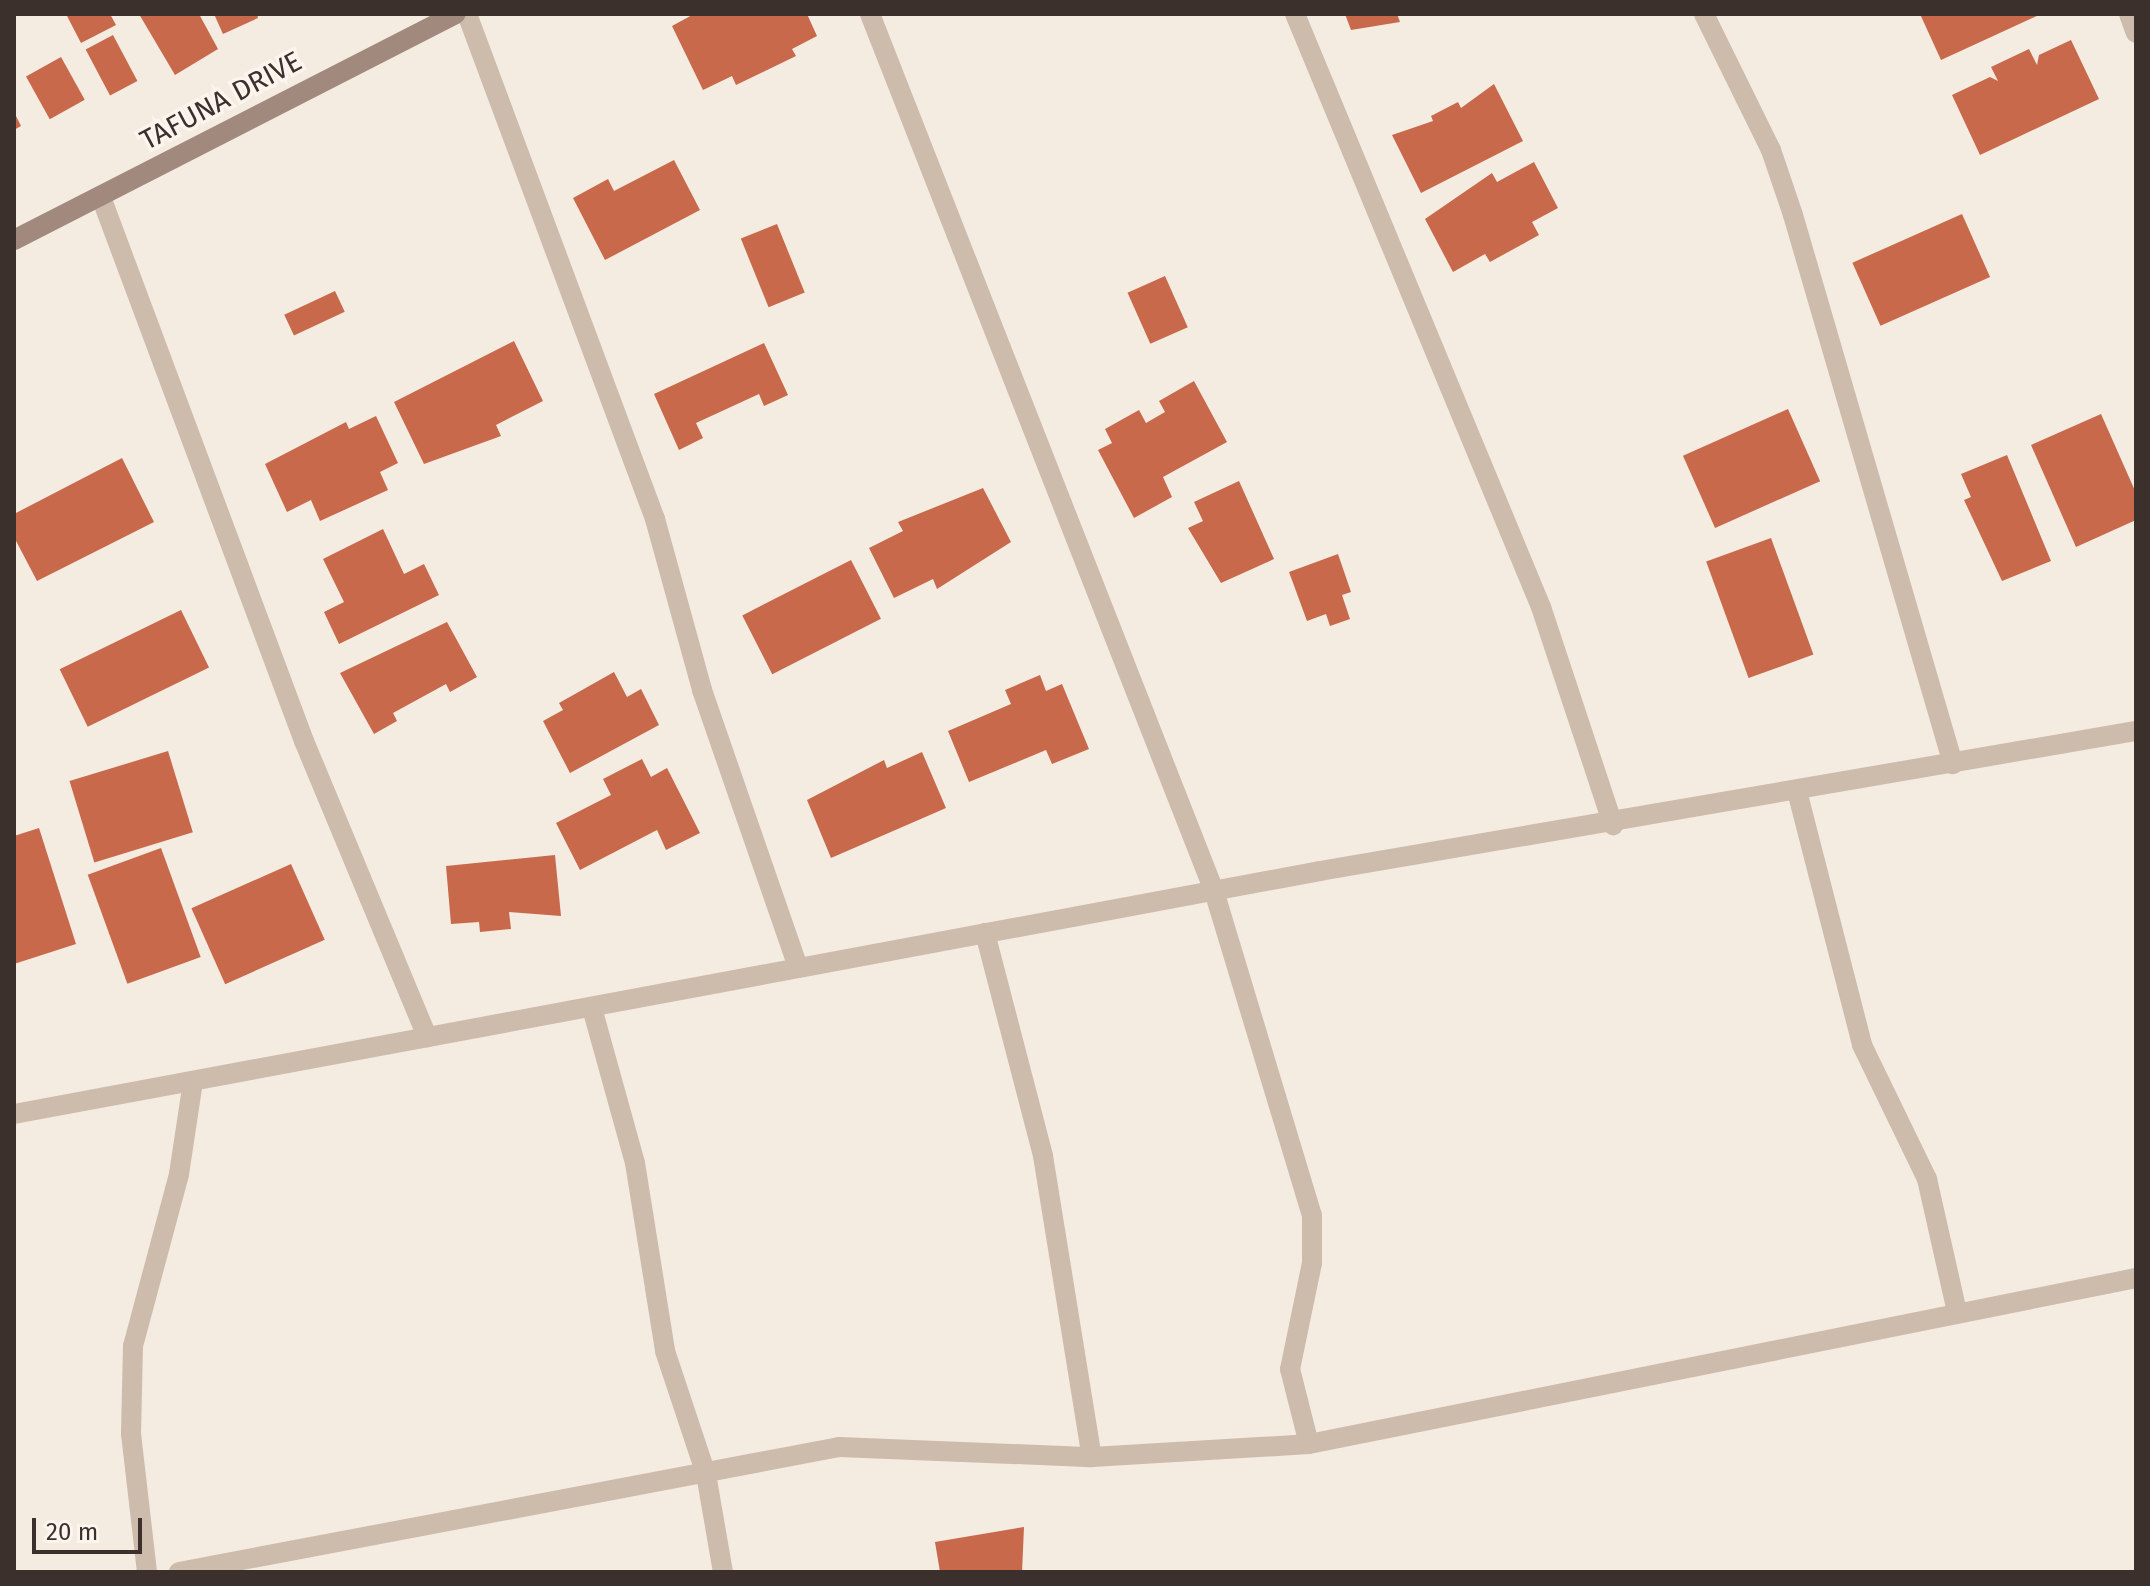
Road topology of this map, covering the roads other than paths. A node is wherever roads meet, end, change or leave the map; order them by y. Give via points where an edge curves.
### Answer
1 (456, 14) edge
2 (467, 14) edge
3 (870, 14) edge
4 (1295, 14) edge
5 (1704, 14) edge
6 (2129, 14) edge
7 (2136, 33) edge
8 (101, 197) junction
9 (14, 240) edge
10 (2136, 731) edge
11 (1953, 764) junction
12 (1798, 795) junction
13 (1613, 825) junction
14 (1214, 891) junction
15 (985, 933) junction
16 (798, 968) junction
17 (592, 1008) junction
18 (427, 1037) junction
19 (193, 1081) junction
20 (14, 1114) edge
21 (2136, 1278) edge
22 (1957, 1312) junction
23 (1309, 1444) junction
24 (1092, 1457) junction
25 (706, 1474) junction
26 (147, 1572) edge
27 (179, 1572) edge
28 (723, 1572) edge

1 - 8 main road, TAFUNA DRIVE via 244,117
2 - 16 street via 655,519 702,690
3 - 14 street
4 - 13 street via 1541,607
5 - 11 street via 1771,150 1793,215
6 - 7 street
8 - 9 main road, TAFUNA DRIVE
8 - 18 street via 304,741
10 - 11 street
11 - 12 street
12 - 13 street
12 - 22 street via 1853,1017 1927,1179
13 - 14 street
14 - 15 street
14 - 23 street via 1312,1215 1312,1263 1290,1369
15 - 16 street
15 - 24 street via 1043,1156
16 - 17 street
17 - 18 street
17 - 25 street via 635,1163 665,1351
18 - 19 street
19 - 20 street
19 - 26 street via 179,1174 133,1346 131,1434
21 - 22 street
22 - 23 street
23 - 24 street
24 - 25 street via 839,1447
25 - 27 street
25 - 28 street

